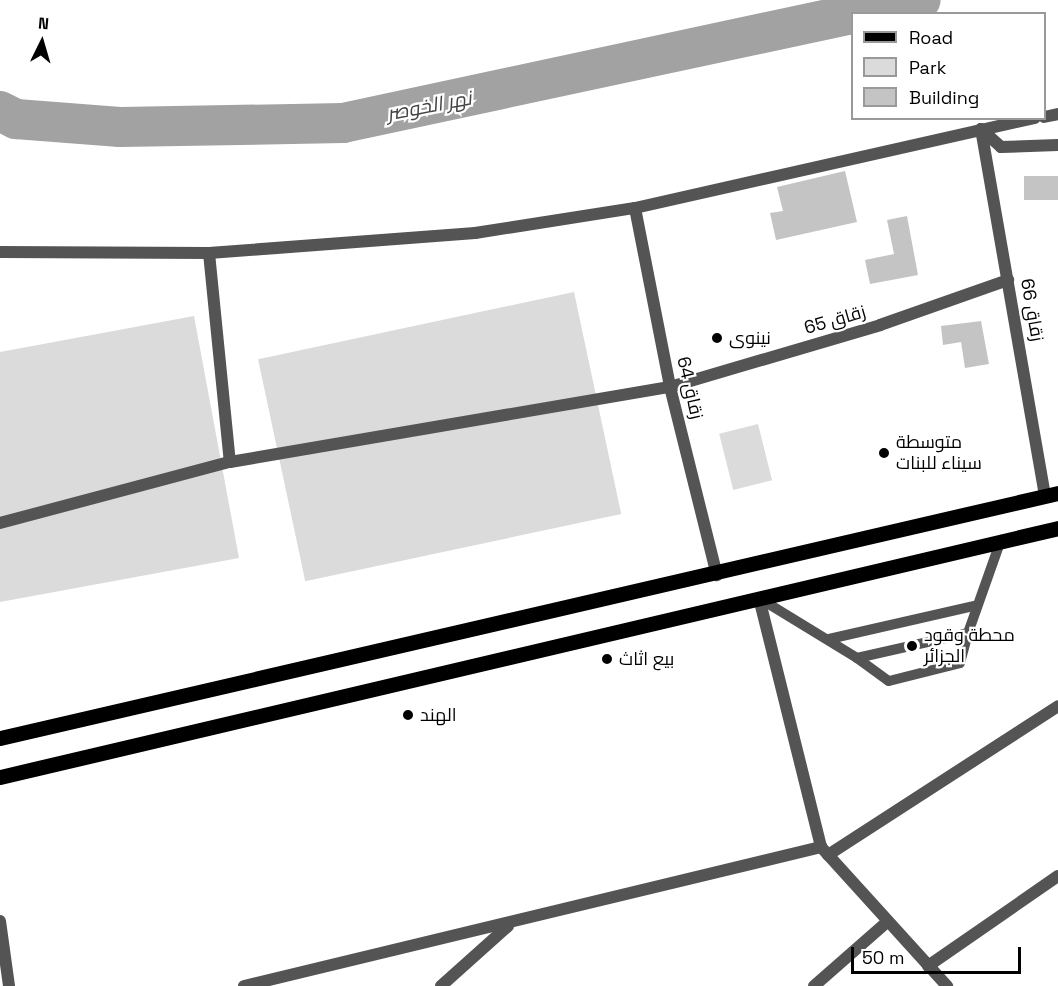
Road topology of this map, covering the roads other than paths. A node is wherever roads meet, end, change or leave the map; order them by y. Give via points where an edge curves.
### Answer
1 (1025, 120) edge
2 (981, 129) junction
3 (1058, 145) edge
4 (634, 208) junction
5 (0, 252) edge
6 (209, 253) junction
7 (1008, 280) junction
8 (670, 387) junction
9 (230, 462) junction
10 (1051, 495) edge
11 (0, 524) edge
12 (1058, 528) edge
13 (1001, 540) junction
14 (717, 575) junction
15 (759, 598) junction
16 (974, 606) junction
17 (968, 633) junction
18 (829, 639) junction
19 (857, 658) junction
20 (1057, 711) edge
21 (0, 738) edge
22 (0, 777) edge
23 (824, 851) junction
24 (1058, 876) edge
25 (0, 921) edge
26 (887, 922) junction
27 (509, 926) junction
28 (928, 966) junction
29 (9, 986) edge
30 (244, 986) edge
31 (441, 986) edge
32 (814, 986) edge
33 (947, 986) edge

1 - 2 street
2 - 3 street via 1001,147
2 - 4 street
2 - 7 street, زقاق 66
4 - 6 street via 476,233
4 - 8 street, زقاق 64
5 - 6 street
6 - 9 street
7 - 8 street, زقاق 65 via 880,326
7 - 10 street, زقاق 66
8 - 9 street, زقاق 65
8 - 14 street, زقاق 64
9 - 11 street, زقاق 65
10 - 14 main road
12 - 13 main road
13 - 15 main road
13 - 16 lane
14 - 21 main road
15 - 18 lane
15 - 22 main road
15 - 23 street
16 - 17 lane
16 - 18 lane
17 - 19 lane
17 - 19 lane via 960,663 889,681
18 - 19 lane
20 - 23 street
23 - 26 street
23 - 27 street
24 - 28 street
25 - 29 street
26 - 28 street
26 - 32 street
27 - 30 street
27 - 31 street
28 - 33 street

